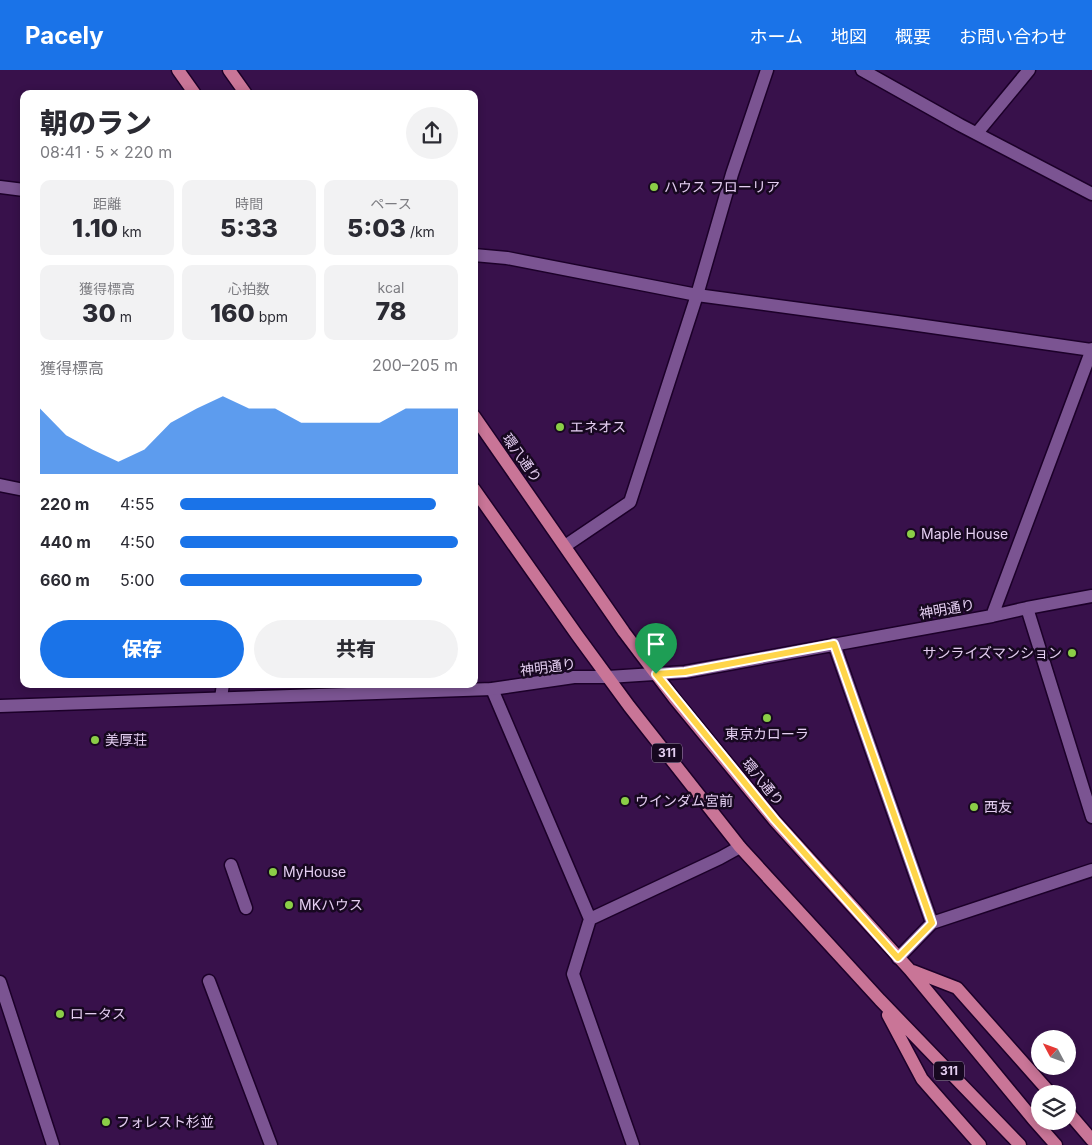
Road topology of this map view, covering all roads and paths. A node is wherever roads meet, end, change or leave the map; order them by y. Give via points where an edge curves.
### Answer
1 (178, 70) edge
2 (229, 70) edge
3 (767, 70) edge
4 (862, 70) edge
5 (1029, 70) edge
6 (192, 90) edge
7 (243, 90) edge
8 (977, 133) junction
9 (0, 186) edge
10 (20, 189) edge
11 (1092, 194) edge
12 (478, 255) edge
13 (697, 295) junction
14 (1092, 350) edge
15 (478, 422) edge
16 (0, 485) edge
17 (20, 489) edge
18 (478, 495) edge
19 (565, 546) junction
20 (1092, 596) edge
21 (1027, 608) junction
22 (992, 616) junction
23 (834, 644) junction
24 (656, 674) junction
25 (608, 678) junction
26 (223, 688) edge
27 (492, 689) junction
28 (222, 698) junction
29 (0, 706) edge
30 (1092, 817) edge
31 (740, 847) junction
32 (231, 865) dead end
33 (1092, 870) edge
34 (246, 908) dead end
35 (590, 919) junction
36 (932, 923) junction
37 (898, 958) junction
38 (910, 970) junction
39 (209, 981) dead end
40 (0, 982) edge
41 (880, 1000) junction
42 (1043, 1085) edge
43 (1076, 1121) edge
44 (1092, 1140) edge
45 (54, 1145) edge
46 (271, 1145) edge
47 (633, 1145) edge
48 (980, 1145) edge
49 (1020, 1145) edge
50 (1056, 1145) edge

1 - 6 main road
2 - 7 main road
3 - 13 street via 732,174
4 - 8 street
5 - 8 street
8 - 11 street
9 - 10 street
12 - 13 street via 507,258
13 - 14 street
13 - 19 street via 630,502
14 - 22 street
15 - 19 main road, 環八通り / 311
16 - 17 street
18 - 25 main road, 311
19 - 24 main road, 環八通り / 311
20 - 21 street, 神明通り
21 - 22 street, 神明通り
21 - 30 street
22 - 23 street, 神明通り
23 - 24 street, 神明通り via 685,672
23 - 36 street
24 - 25 street, 神明通り
24 - 37 main road, 環八通り / 311 via 775,820
25 - 27 street, 神明通り via 574,677
25 - 31 main road, 311
26 - 28 street
27 - 28 street, 神明通り
27 - 35 street
28 - 29 street, 神明通り
31 - 35 street
31 - 41 main road, 311
32 - 34 street
33 - 36 street
35 - 47 street via 573,974
36 - 37 street
37 - 38 main road, 環八通り / 311
38 - 42 main road via 956,988
38 - 50 main road, 環八通り / 311
39 - 46 street
40 - 45 street
41 - 48 main road via 922,1079
41 - 49 main road, 311
43 - 44 main road

